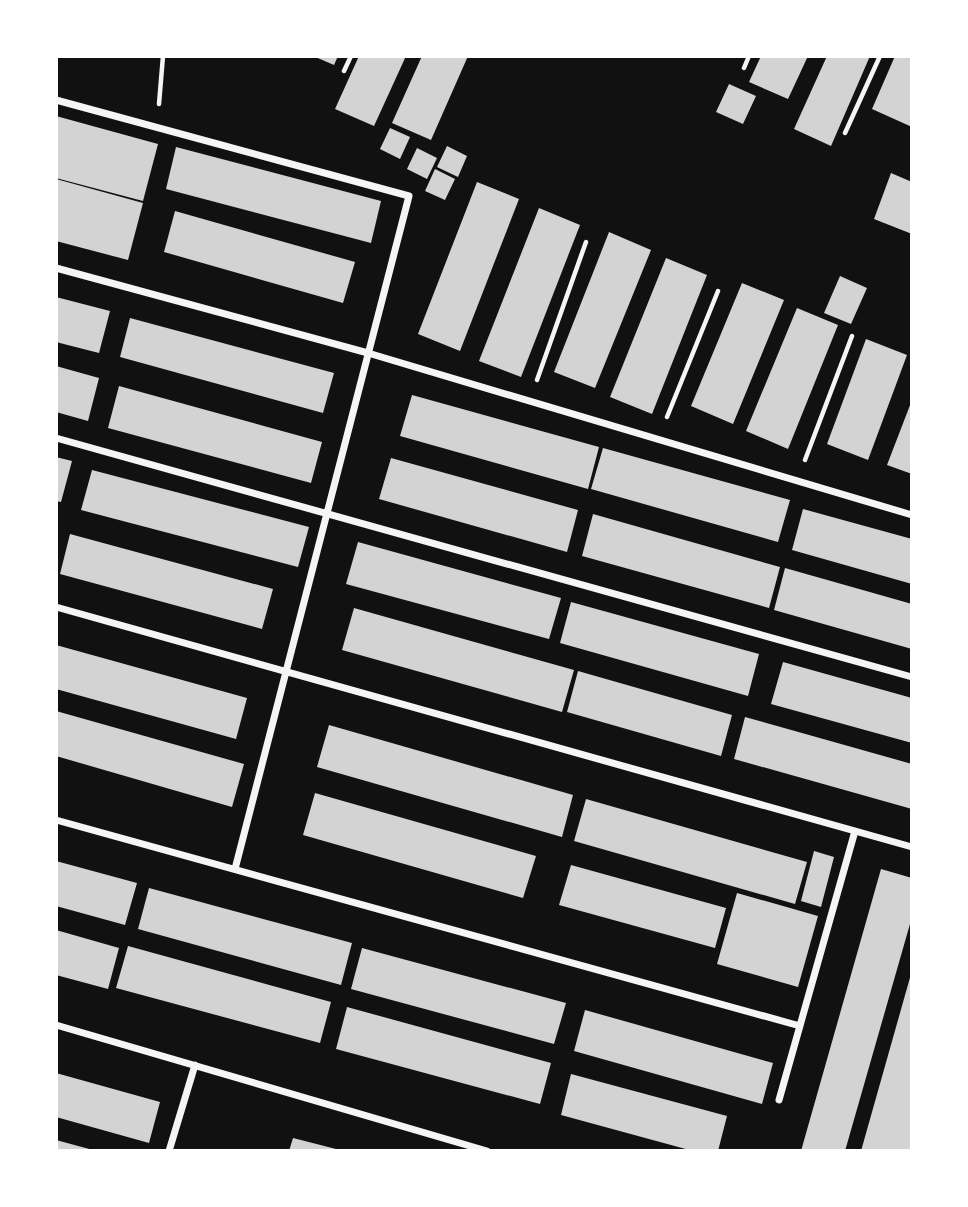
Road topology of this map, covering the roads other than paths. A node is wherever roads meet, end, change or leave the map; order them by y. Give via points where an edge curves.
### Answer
1 (56, 100) edge
2 (56, 268) edge
3 (368, 353) junction
4 (56, 439) edge
5 (326, 515) junction
6 (912, 515) edge
7 (56, 607) edge
8 (286, 671) junction
9 (912, 677) edge
10 (56, 820) edge
11 (855, 831) junction
12 (912, 847) edge
13 (235, 869) junction
14 (56, 1025) edge
15 (800, 1026) junction
16 (195, 1065) junction
17 (779, 1100) dead end
18 (169, 1151) edge
19 (487, 1151) edge

1 - 3 street via 409,196
2 - 3 street
3 - 5 street
3 - 6 street
4 - 5 street
5 - 8 street
5 - 9 street
7 - 8 street
8 - 11 street
8 - 13 street
10 - 13 street
11 - 12 street
11 - 15 street
13 - 15 street
14 - 16 street
15 - 17 street
16 - 18 street
16 - 19 street

